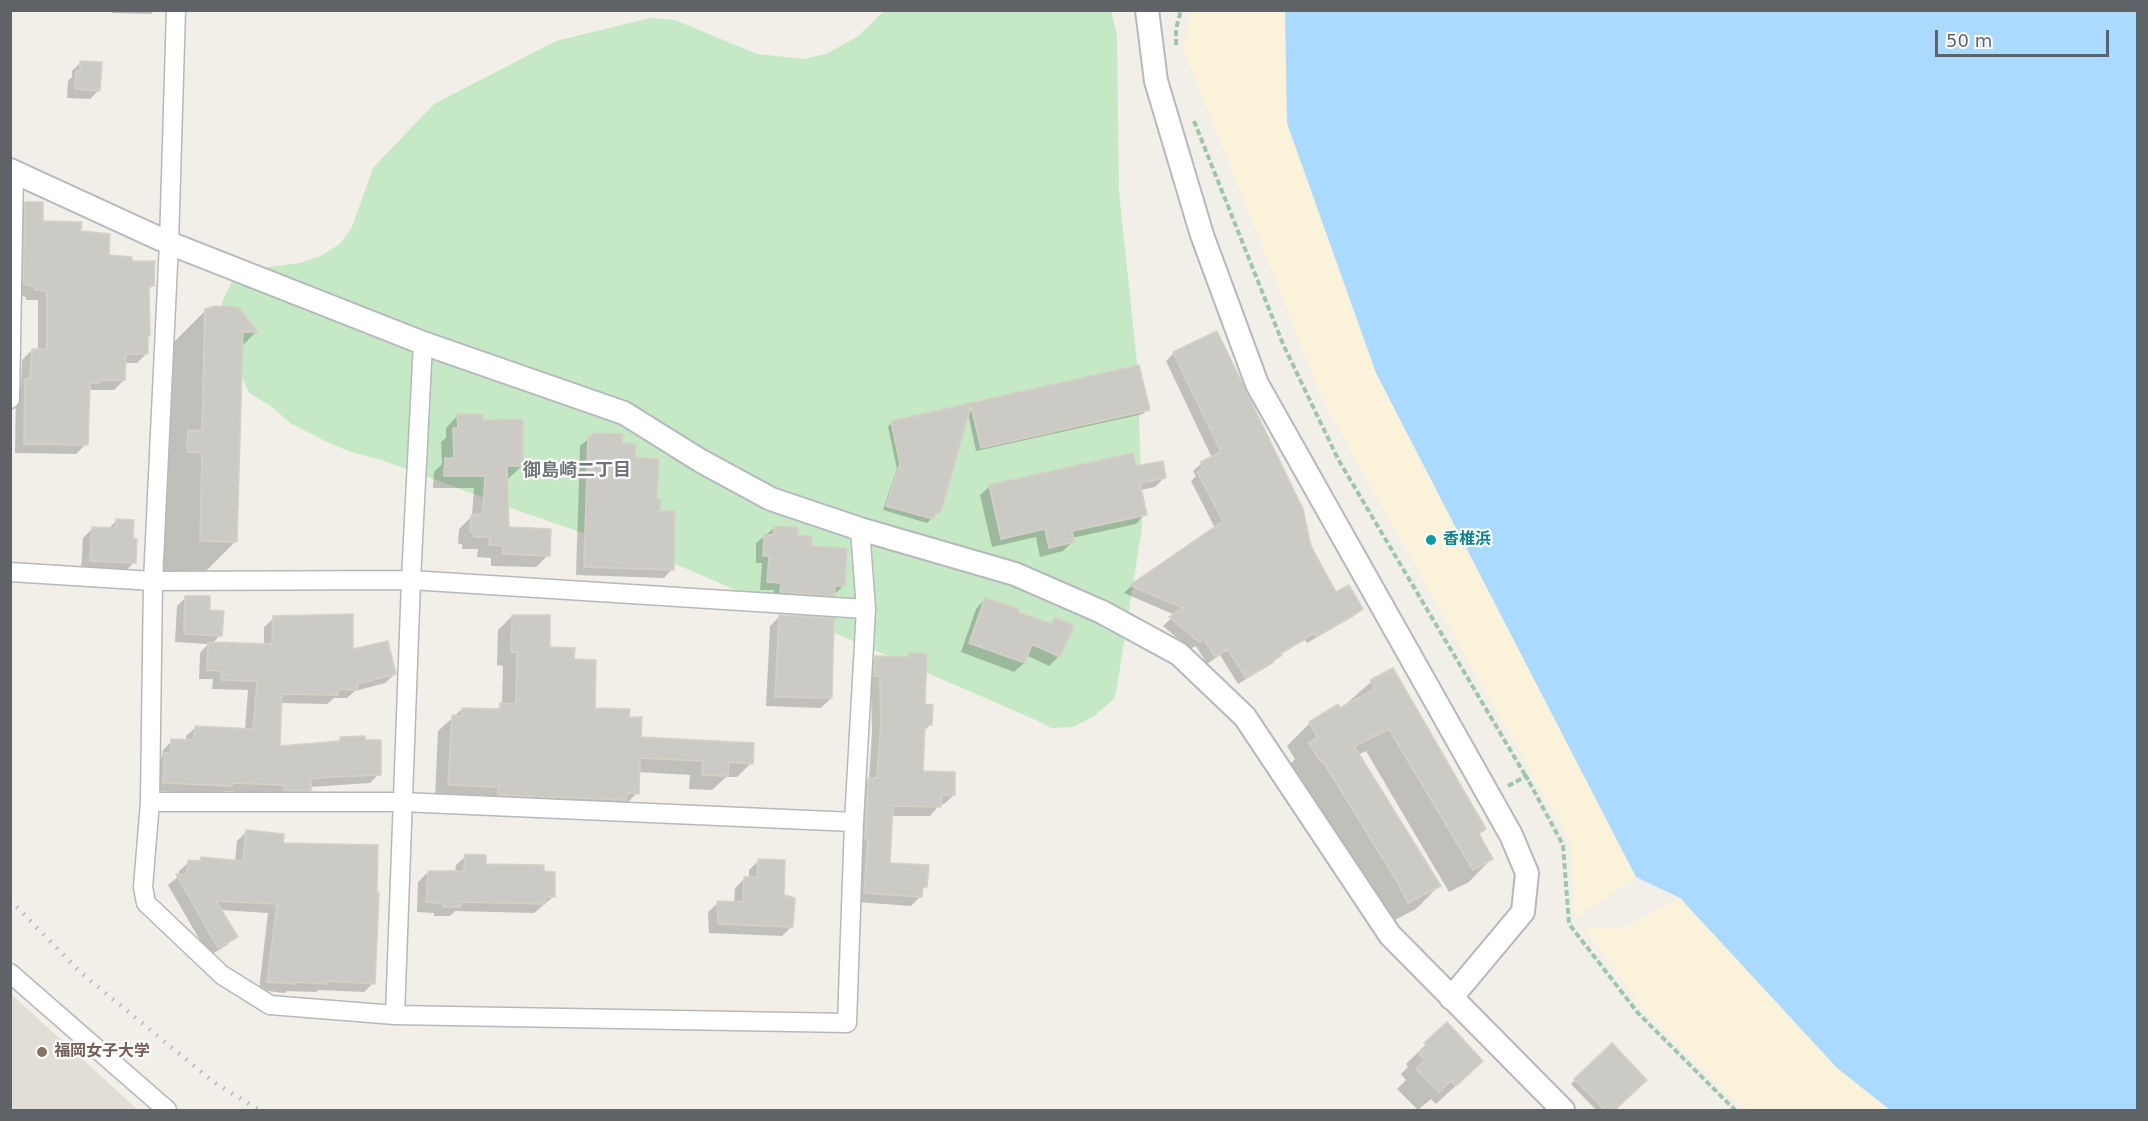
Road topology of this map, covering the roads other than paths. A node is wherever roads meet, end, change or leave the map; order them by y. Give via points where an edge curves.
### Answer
1 (176, 10) edge
2 (1147, 10) edge
3 (12, 171) edge
4 (169, 243) junction
5 (423, 343) junction
6 (10, 399) edge
7 (860, 530) junction
8 (10, 572) edge
9 (411, 580) junction
10 (153, 581) junction
11 (866, 609) junction
12 (150, 802) junction
13 (402, 802) junction
14 (854, 822) junction
15 (10, 972) edge
16 (1451, 998) junction
17 (395, 1015) junction
18 (167, 1110) edge
19 (1563, 1110) edge

1 - 4 street
2 - 16 street via 1156,81 1202,235 1257,384 1511,835 1527,873 1523,912
3 - 4 street
3 - 6 street
4 - 5 street
4 - 10 street
5 - 7 street via 624,413 771,499
5 - 9 street
7 - 11 street
7 - 16 street via 1015,574 1102,612 1179,654 1245,717 1390,935
8 - 10 street
9 - 10 street
9 - 11 street
9 - 13 street
10 - 12 street
11 - 14 street
12 - 13 street
12 - 17 street via 143,887 146,903 222,975 270,1005
13 - 14 street
13 - 17 street
14 - 17 street via 846,1023
15 - 18 street
16 - 19 street

